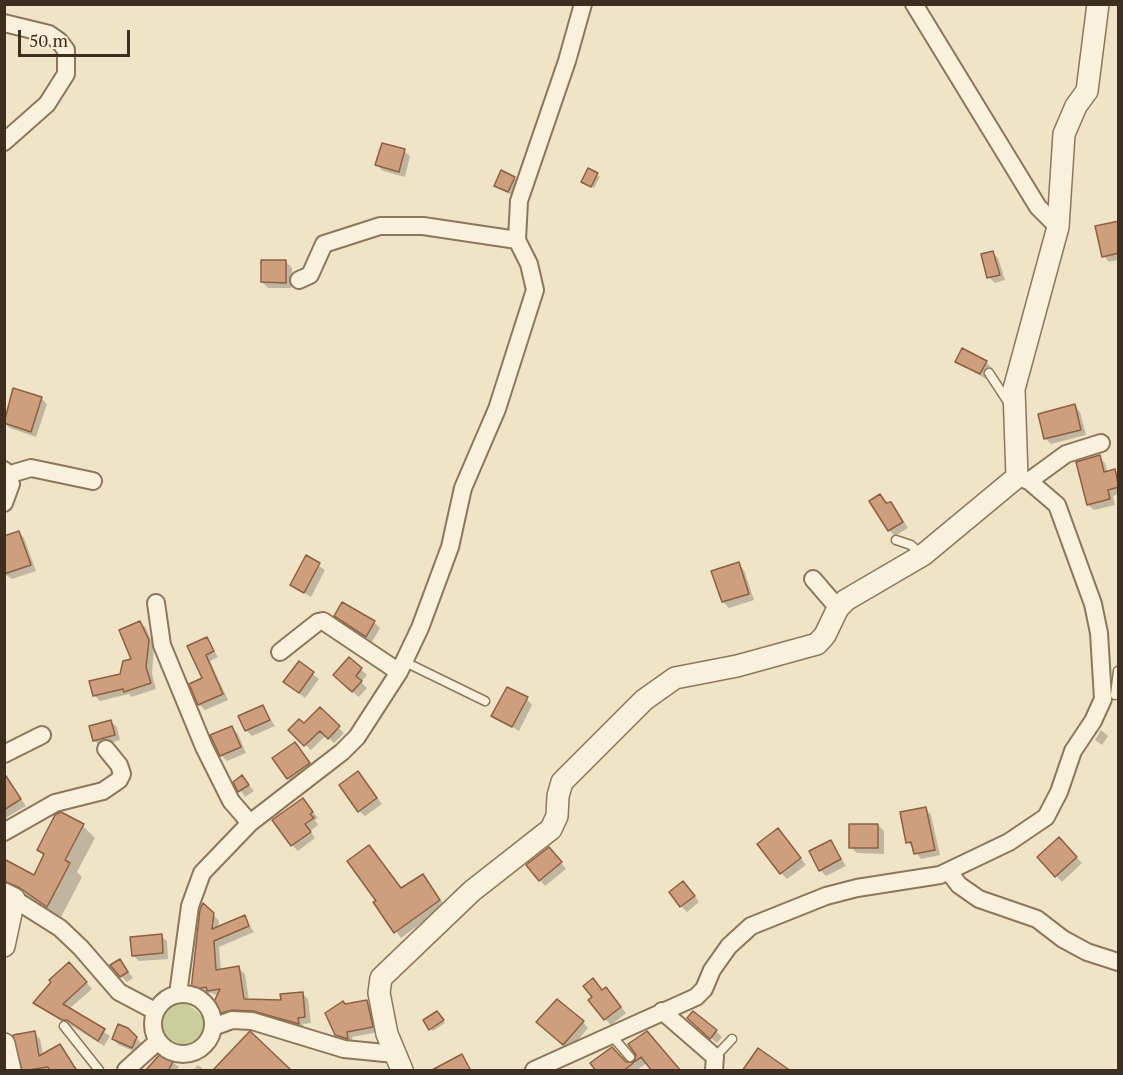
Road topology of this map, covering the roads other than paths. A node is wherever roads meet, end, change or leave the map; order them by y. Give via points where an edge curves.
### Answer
1 (583, 4) edge
2 (914, 4) edge
3 (1098, 4) edge
4 (4, 23) edge
5 (4, 142) edge
6 (1058, 227) junction
7 (517, 240) junction
8 (299, 280) dead end
9 (988, 373) dead end
10 (1013, 414) junction
11 (1101, 443) dead end
12 (6, 473) edge
13 (1023, 479) junction
14 (93, 481) dead end
15 (4, 503) edge
16 (896, 540) dead end
17 (923, 555) junction
18 (813, 579) dead end
19 (156, 603) dead end
20 (838, 608) junction
21 (280, 652) dead end
22 (401, 666) junction
23 (1119, 671) edge
24 (1112, 695) edge
25 (484, 701) dead end
26 (42, 735) dead end
27 (106, 749) dead end
28 (4, 754) edge
29 (250, 823) junction
30 (4, 832) edge
31 (949, 872) junction
32 (9, 897) edge
33 (4, 946) edge
34 (1119, 962) edge
35 (178, 994) junction
36 (155, 1011) junction
37 (662, 1011) junction
38 (64, 1026) dead end
39 (213, 1027) junction
40 (612, 1036) junction
41 (732, 1040) dead end
42 (158, 1041) junction
43 (4, 1044) edge
44 (190, 1053) junction
45 (630, 1057) dead end
46 (398, 1063) edge
47 (715, 1064) edge
48 (10, 1071) edge
49 (99, 1071) edge
50 (126, 1071) edge
51 (185, 1071) edge
52 (534, 1071) edge

1 - 7 street via 519,201
2 - 6 street via 1038,207
3 - 6 street via 1087,91 1064,134
4 - 5 street via 49,34 59,41 66,50 66,74 47,104
6 - 10 street via 1014,389
7 - 8 street via 423,226 380,226 324,244 310,275
7 - 22 street via 532,271 535,290 497,409 463,488 450,547 420,628
9 - 10 lane
10 - 13 street
11 - 13 street via 1066,453
12 - 14 street via 31,468
12 - 15 street via 11,484
13 - 17 street
13 - 24 street via 1057,505 1071,538 1095,614
16 - 17 lane
17 - 20 street
18 - 20 street
19 - 29 street via 162,645 204,747 231,801
20 - 46 street via 817,644 675,678 661,686 573,768 559,789 557,816 551,829 472,891 381,978 379,993 387,1034
21 - 22 street via 323,621
22 - 25 lane
22 - 29 street via 351,744
23 - 24 lane
24 - 31 street via 1073,752 1046,817 1009,843
26 - 28 street
27 - 30 street via 119,765 119,780 103,791 55,803
29 - 35 street via 212,860 197,882 185,931
31 - 34 street via 979,900 1037,918 1087,952
31 - 37 street via 849,890 751,926 729,946 700,994
32 - 33 street
32 - 36 street via 60,928 119,992
35 - 36 street via 165,999
35 - 39 street via 192,995 203,1002 211,1013
36 - 42 street via 153,1029
37 - 40 street
37 - 47 street
38 - 49 lane
39 - 44 street via 206,1044
39 - 46 street via 232,1020 252,1021
40 - 45 lane
40 - 52 street
41 - 47 lane
42 - 44 street via 170,1052
42 - 50 street
43 - 48 street
44 - 51 street

